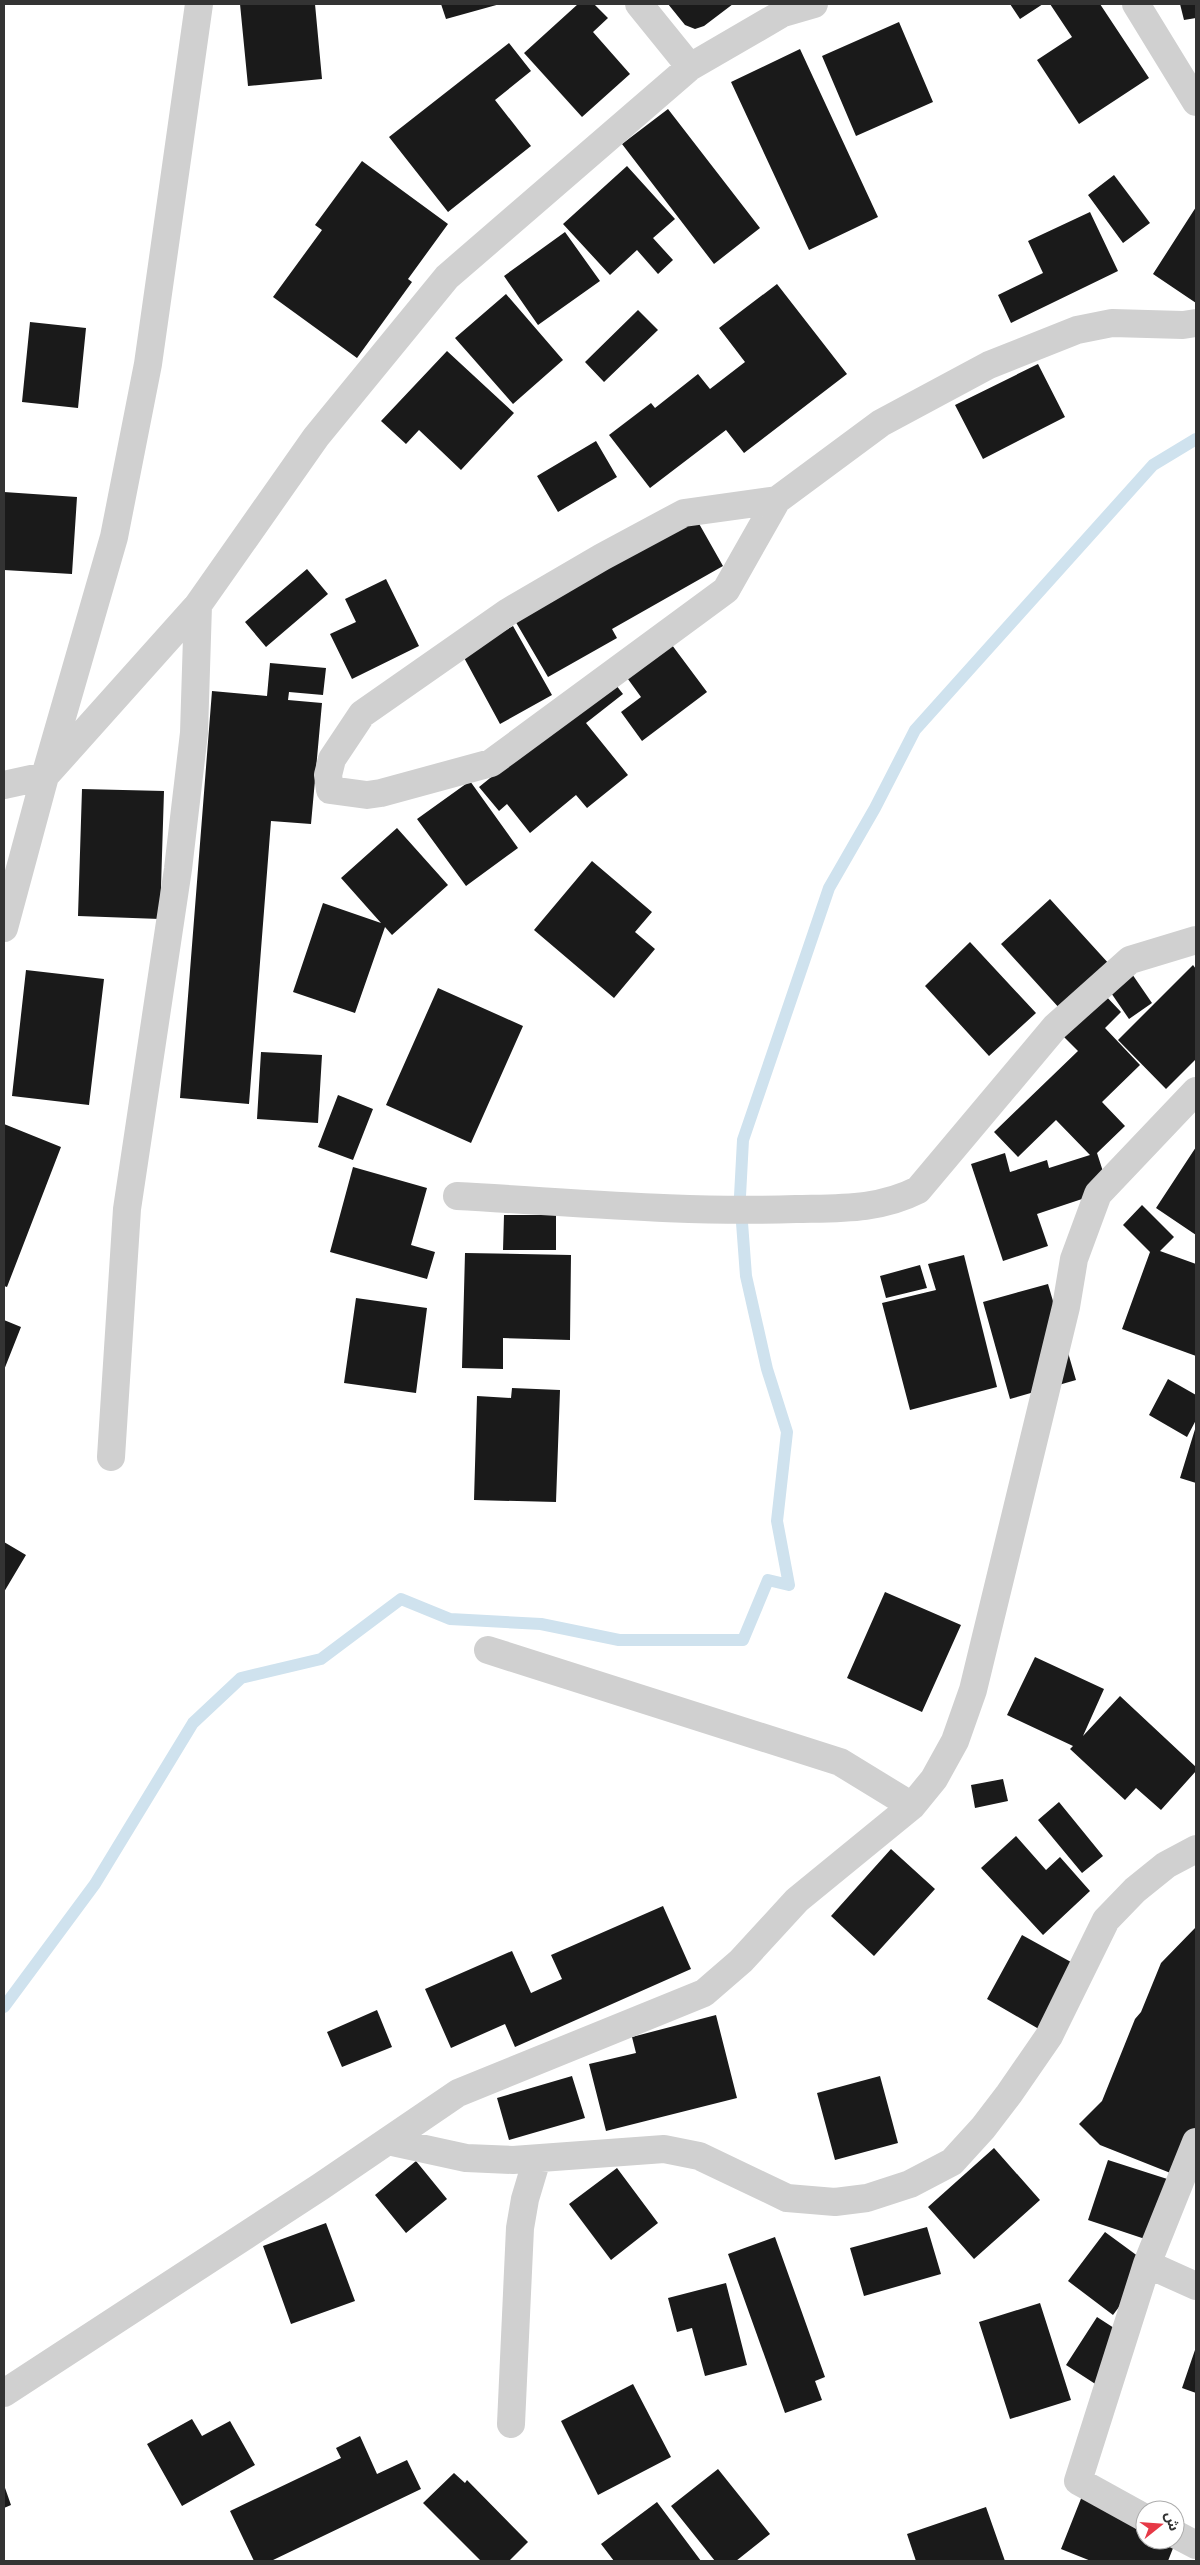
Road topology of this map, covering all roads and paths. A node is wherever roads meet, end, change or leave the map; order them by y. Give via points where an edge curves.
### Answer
1 (199, 4) edge
2 (639, 4) edge
3 (814, 4) edge
4 (1136, 4) edge
5 (690, 67) junction
6 (1196, 102) edge
7 (1196, 323) edge
8 (777, 500) junction
9 (198, 605) junction
10 (46, 776) junction
11 (4, 785) edge
12 (4, 928) edge
13 (1196, 940) edge
14 (1196, 1091) edge
15 (457, 1196) dead end
16 (111, 1457) dead end
17 (488, 1650) dead end
18 (912, 1806) junction
19 (1196, 1849) edge
20 (388, 2141) junction
21 (1196, 2142) edge
22 (537, 2159) junction
23 (1147, 2264) junction
24 (1196, 2286) edge
25 (4, 2393) edge
26 (511, 2424) dead end
27 (1135, 2512) edge

1 - 10 street via 148,364 116,528
2 - 5 street
3 - 5 street via 783,13
4 - 6 street
5 - 9 street via 447,277 316,437
7 - 8 street via 1112,323 1077,330 989,365 881,423
8 - 8 street via 726,590 491,763 381,793 367,795 330,790 328,775 332,759 362,714 508,612 684,513
9 - 10 street
9 - 16 street via 194,733 178,869 127,1209
10 - 11 street
10 - 12 street
13 - 15 street via 1130,960 1055,1027 918,1190 898,1200 869,1207 741,1211
14 - 18 street via 1098,1194 1074,1259 1064,1316 973,1690 955,1741 934,1779
17 - 18 street via 840,1762
18 - 20 street via 797,1900 741,1961 704,1993 458,2093
19 - 22 street via 1166,1865 1135,1890 1106,1920 1048,2036 1009,2094 952,2162 910,2184 867,2198 836,2202 787,2198 699,2156 664,2149
20 - 22 street via 466,2158
20 - 25 street
21 - 23 street
22 - 26 street via 524,2199 520,2228
23 - 24 street
23 - 27 street via 1078,2481

